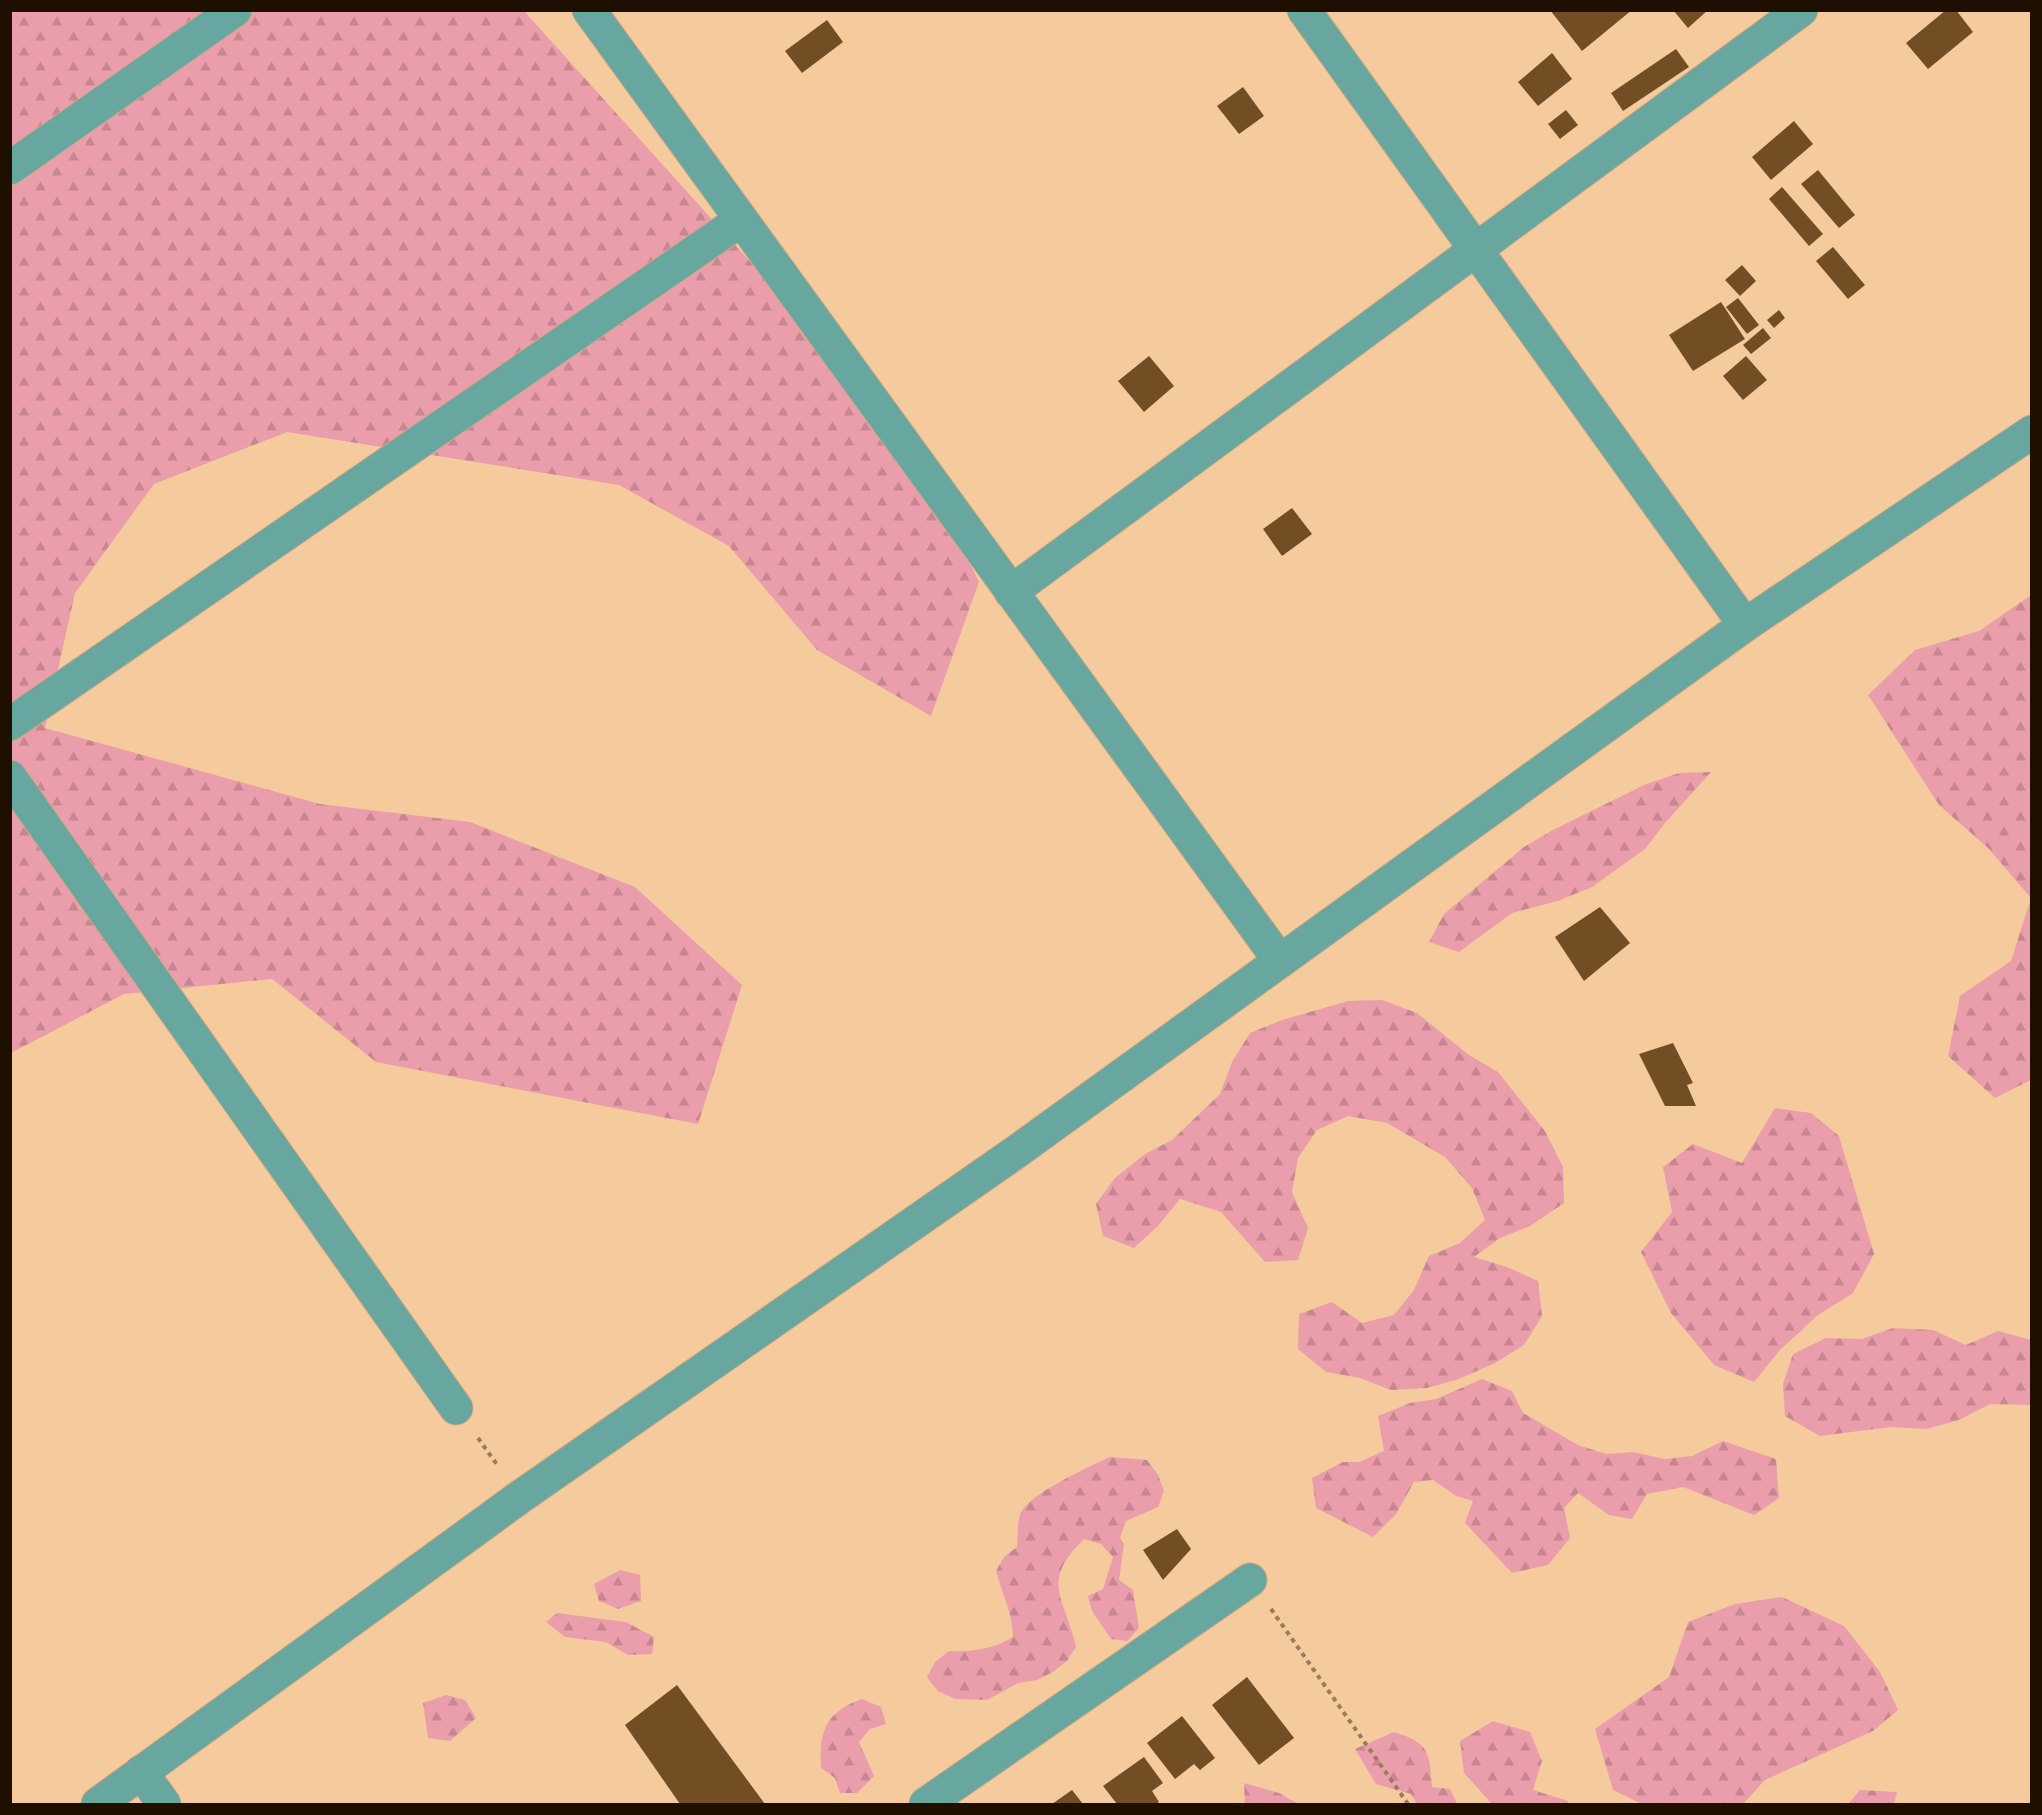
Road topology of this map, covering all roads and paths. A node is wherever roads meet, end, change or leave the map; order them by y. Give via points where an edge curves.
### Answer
1 (235, 10) edge
2 (589, 10) edge
3 (1304, 10) edge
4 (1801, 10) edge
5 (10, 168) edge
6 (741, 220) junction
7 (1476, 252) junction
8 (2031, 432) edge
9 (1011, 592) junction
10 (1745, 625) junction
11 (10, 724) edge
12 (10, 777) edge
13 (1280, 962) junction
14 (456, 1408) joint
15 (520, 1497) junction
16 (1250, 1580) joint
17 (141, 1772) junction
18 (98, 1804) edge
19 (164, 1804) edge
20 (926, 1804) edge
21 (1408, 1804) edge

1 - 5 street
2 - 6 street
3 - 7 street
4 - 7 street
6 - 9 street
6 - 11 street
7 - 9 street
7 - 10 street
8 - 10 street
9 - 13 street
10 - 13 street
12 - 14 street
13 - 15 street via 1016,1152
14 - 15 path
15 - 17 street
16 - 20 street
16 - 21 path
17 - 18 street
17 - 19 street

